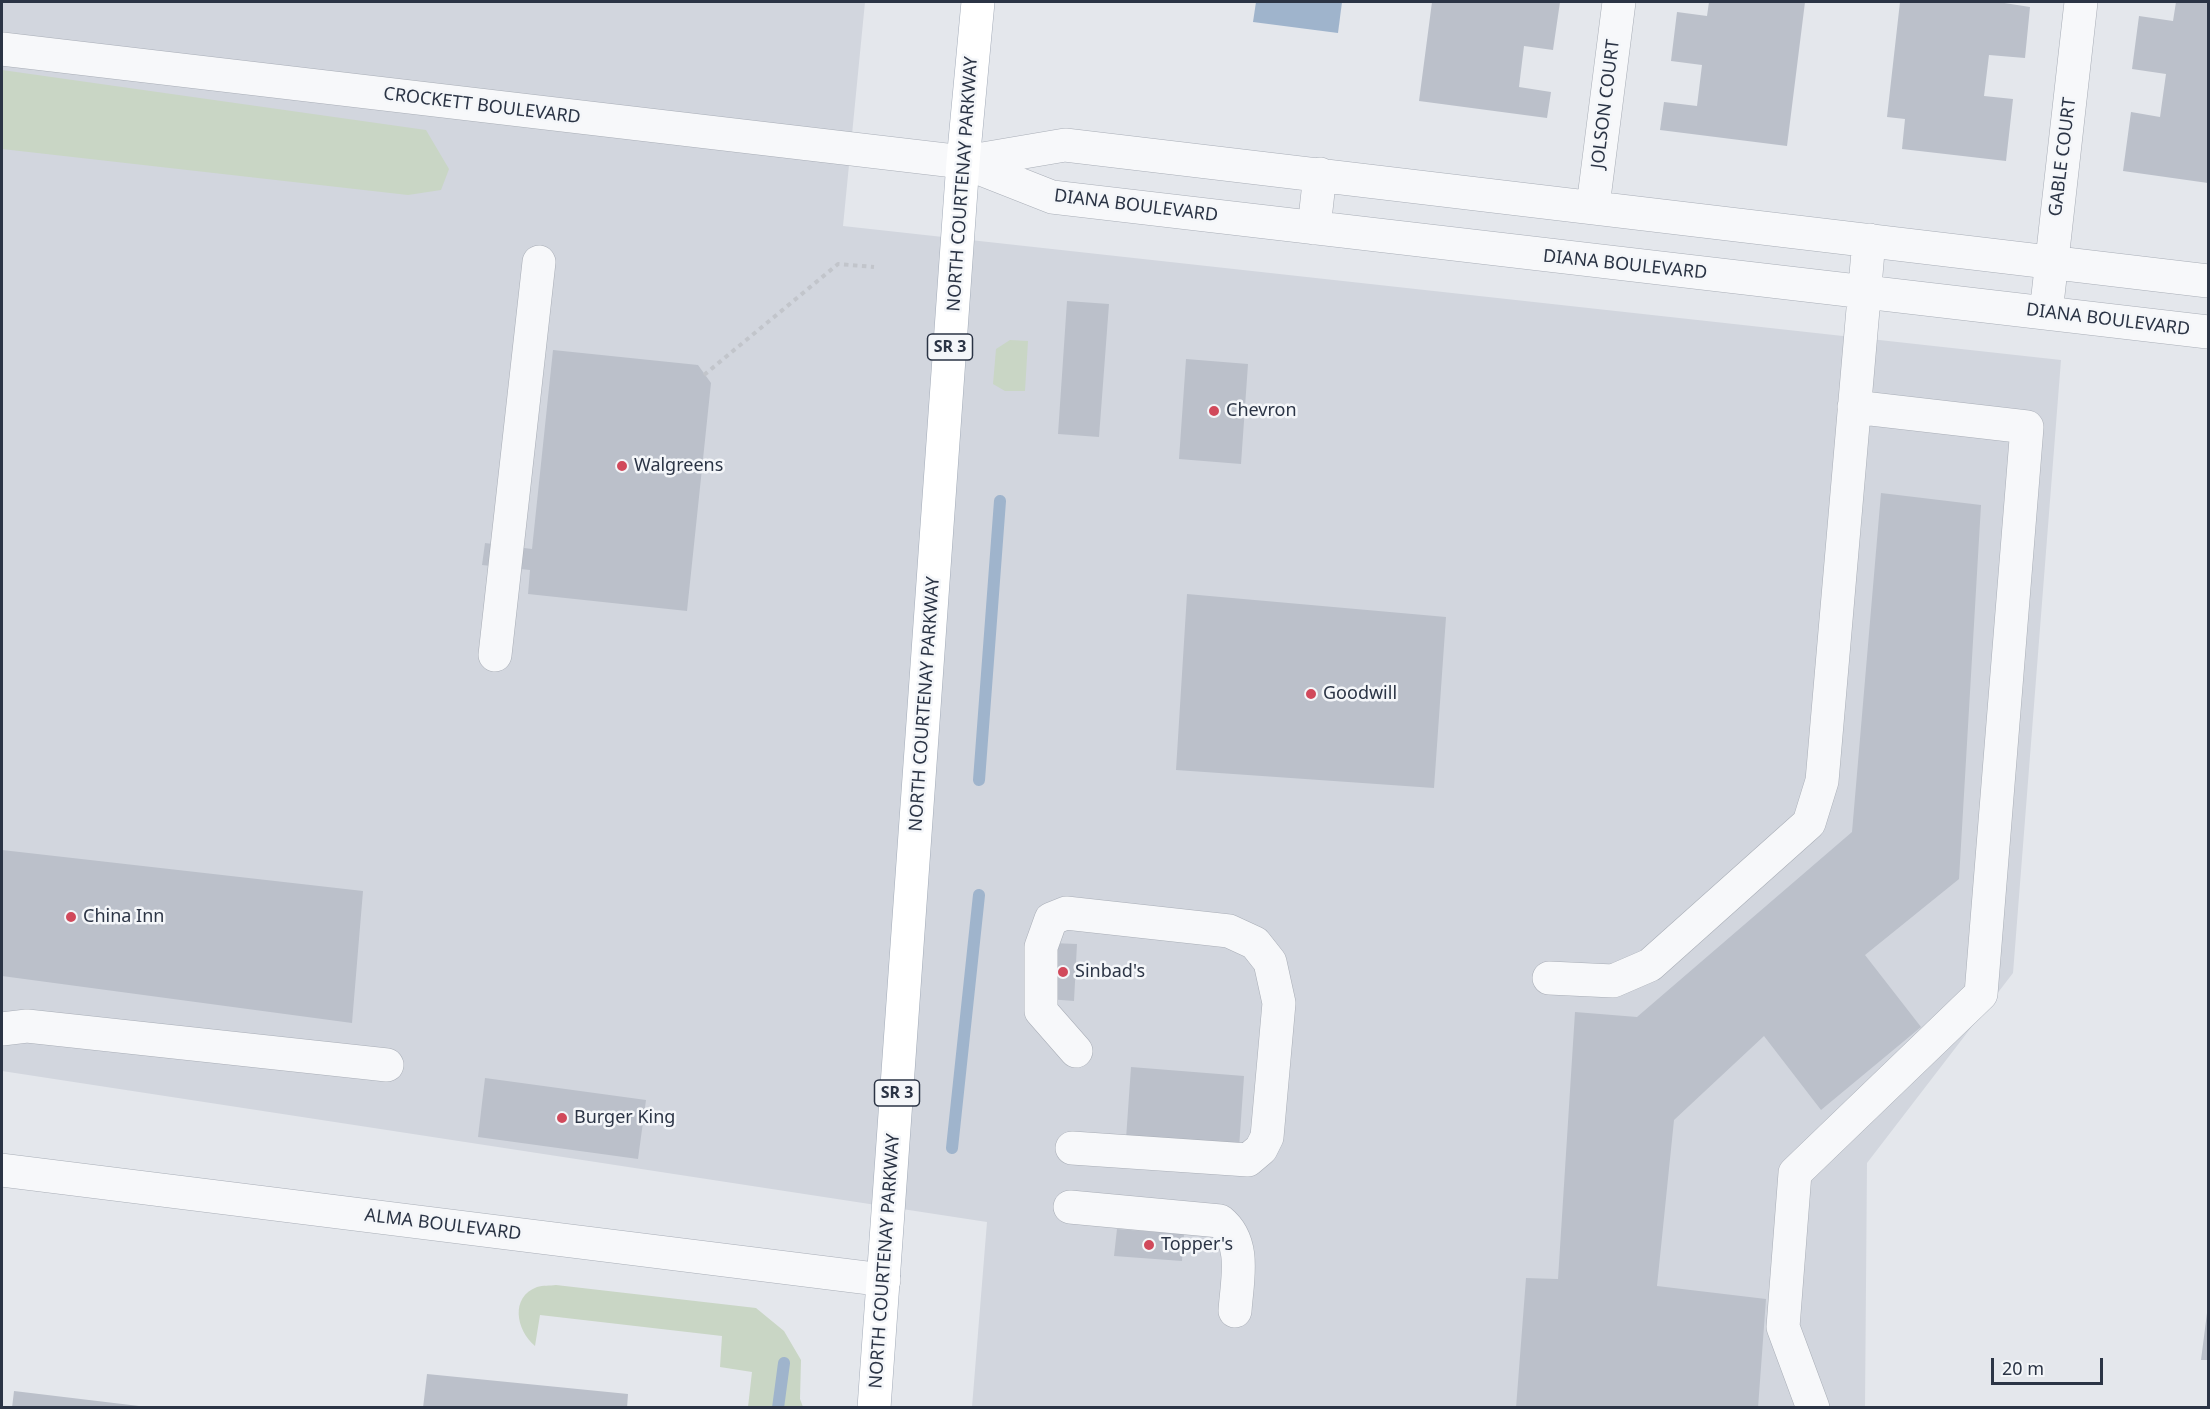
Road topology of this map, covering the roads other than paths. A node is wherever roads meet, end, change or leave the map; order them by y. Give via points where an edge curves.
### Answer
1 (978, 2) edge
2 (1620, 2) edge
3 (2081, 2) edge
4 (2, 49) edge
5 (963, 162) junction
6 (1320, 174) junction
7 (1593, 206) junction
8 (1314, 228) junction
9 (1869, 240) junction
10 (539, 262) dead end
11 (2051, 262) junction
12 (2208, 281) edge
13 (1864, 290) junction
14 (2046, 313) junction
15 (2208, 332) edge
16 (1854, 407) junction
17 (495, 655) dead end
18 (1549, 978) dead end
19 (2, 1029) edge
20 (1076, 1051) dead end
21 (387, 1065) dead end
22 (1072, 1148) dead end
23 (2, 1170) edge
24 (1070, 1207) dead end
25 (884, 1280) junction
26 (1235, 1311) dead end
27 (874, 1407) edge
28 (1813, 1407) edge

1 - 5 main road, NORTH COURTENAY PARKWAY / SR 3
2 - 7 street, JOLSON COURT
3 - 11 street, GABLE COURT
4 - 5 street, CROCKETT BOULEVARD
5 - 6 street via 1065,145
5 - 8 street, DIANA BOULEVARD via 1052,197
5 - 25 main road, NORTH COURTENAY PARKWAY / SR 3
6 - 7 street
6 - 8 street
7 - 9 street
8 - 13 street, DIANA BOULEVARD
9 - 11 street
9 - 13 street
10 - 17 street
11 - 12 street
11 - 14 street, GABLE COURT
13 - 14 street, DIANA BOULEVARD
13 - 16 street
14 - 15 street, DIANA BOULEVARD
16 - 18 street via 1822,781 1809,824 1650,965 1613,981
16 - 28 street via 2027,427 1980,994 1796,1173 1783,1327
19 - 21 street via 27,1026
20 - 22 street via 1041,1011 1041,947 1051,919 1066,913 1228,931 1255,944 1270,962 1279,1003 1267,1137 1261,1149 1248,1160
23 - 25 street, ALMA BOULEVARD
24 - 26 street via 1220,1221 1238,1248
25 - 27 main road, NORTH COURTENAY PARKWAY / SR 3

